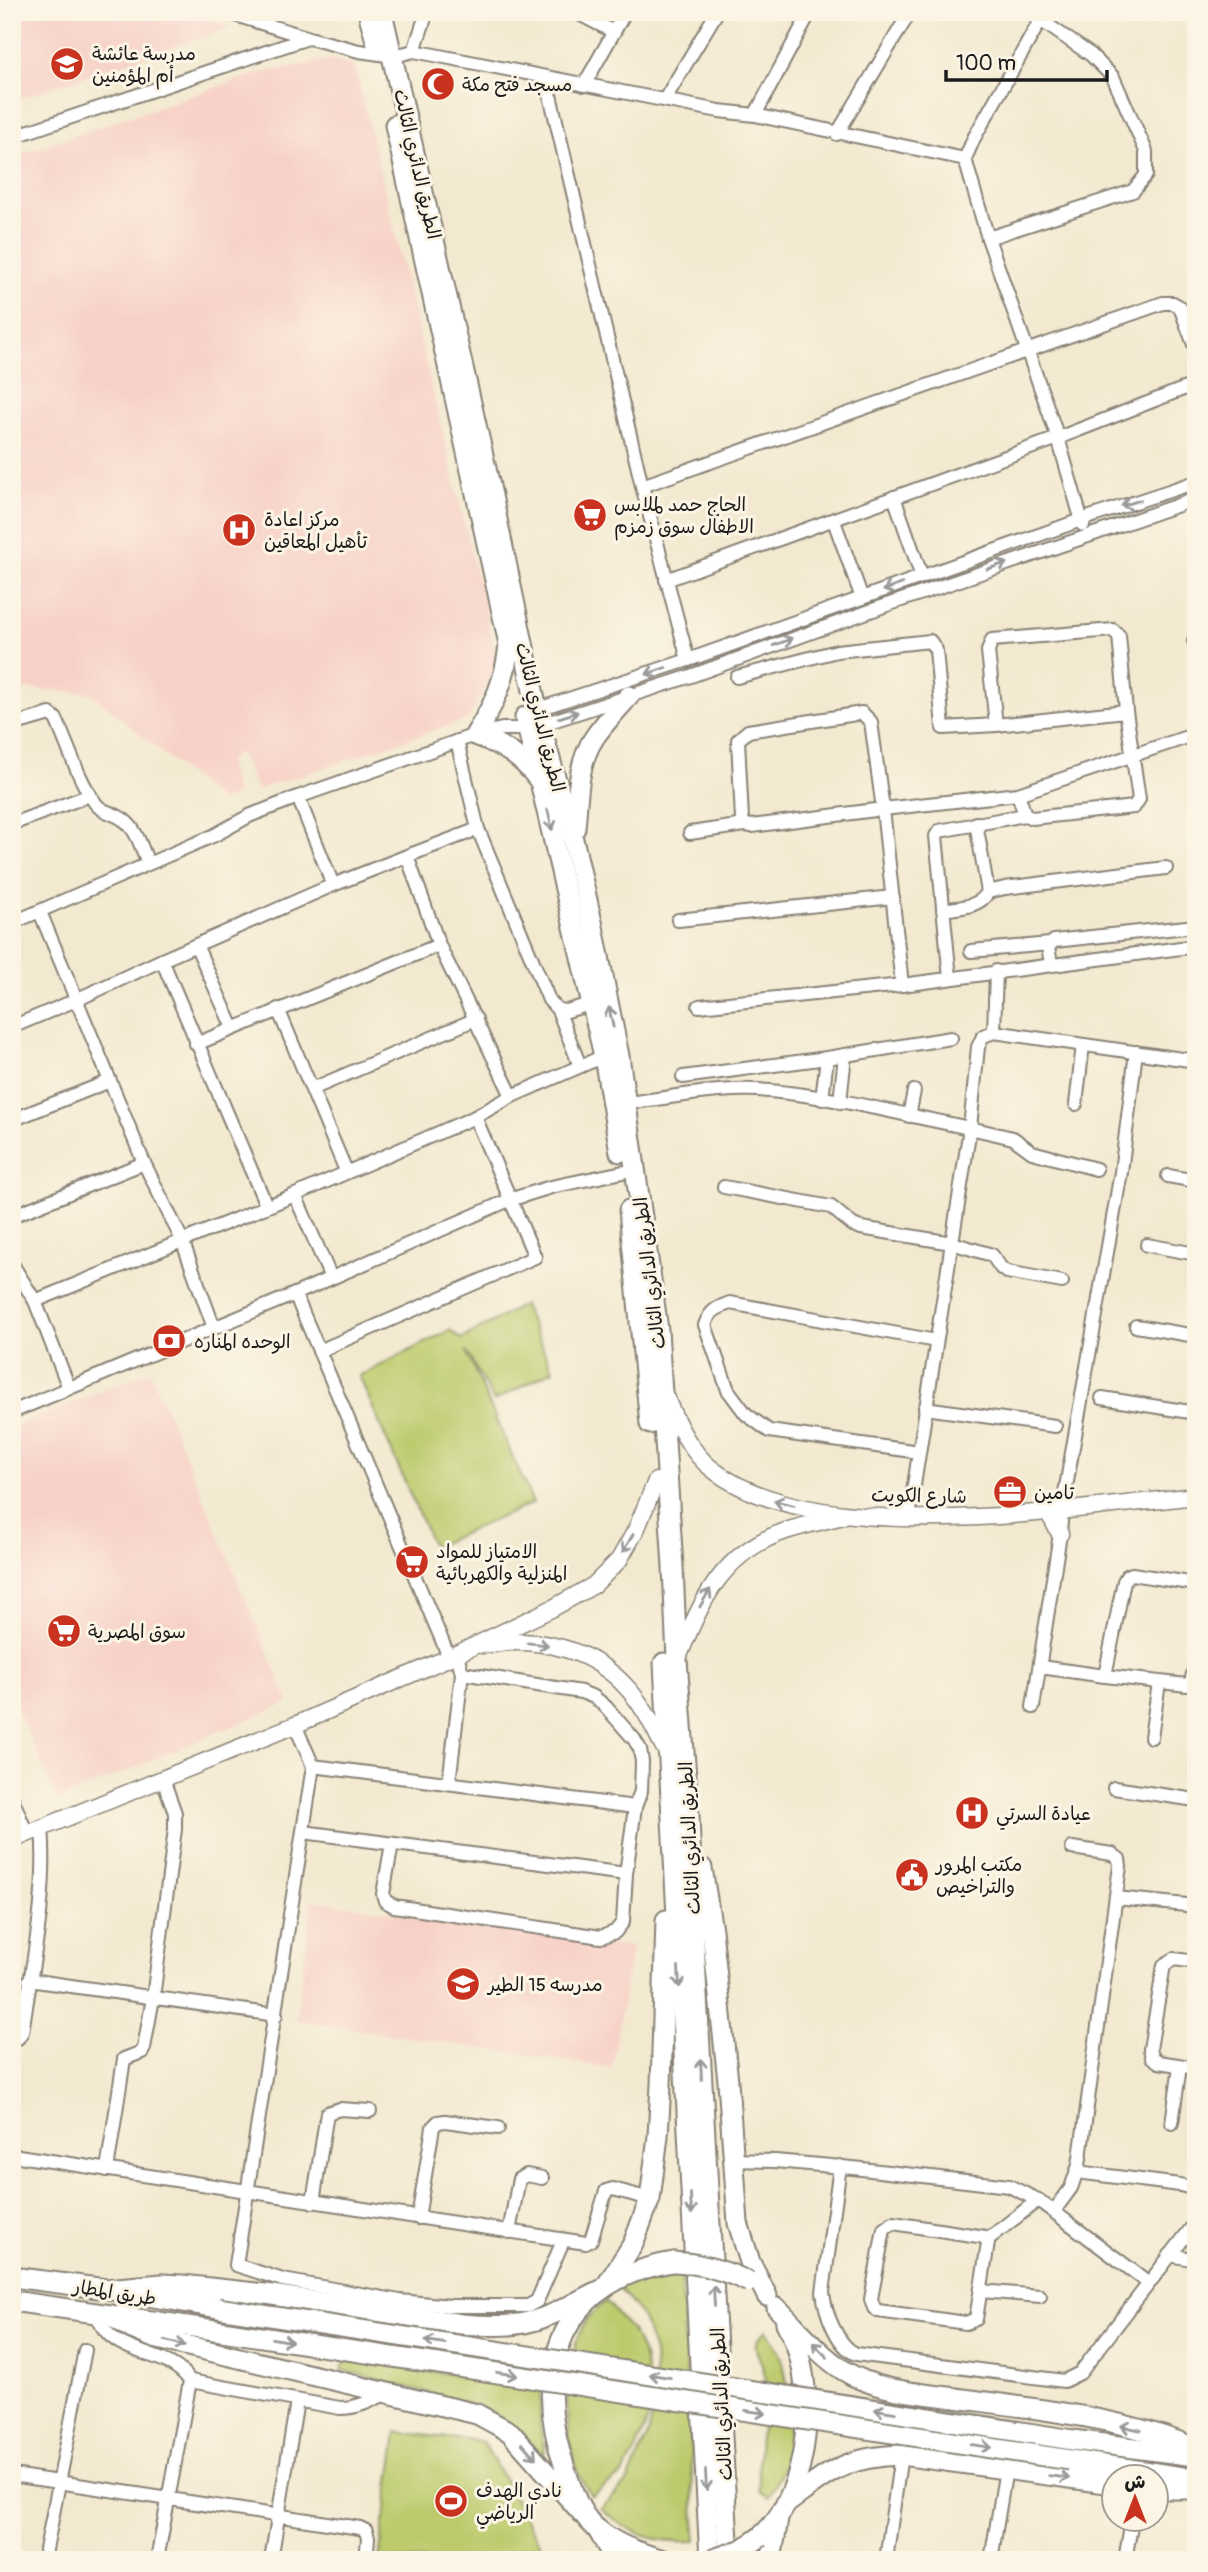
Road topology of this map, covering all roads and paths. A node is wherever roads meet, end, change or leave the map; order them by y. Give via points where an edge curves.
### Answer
1 (368, 12) edge
2 (382, 12) edge
3 (427, 12) edge
4 (575, 12) edge
5 (625, 12) edge
6 (717, 12) edge
7 (810, 12) edge
8 (911, 12) edge
9 (1029, 12) edge
10 (235, 13) edge
11 (1043, 16) edge
12 (614, 32) junction
13 (309, 38) junction
14 (414, 51) junction
15 (387, 55) junction
16 (546, 78) junction
17 (584, 85) junction
18 (665, 99) junction
19 (755, 115) junction
20 (837, 134) junction
21 (12, 136) edge
22 (965, 159) junction
23 (988, 238) junction
24 (1196, 350) edge
25 (1026, 351) junction
26 (1196, 384) edge
27 (1058, 438) junction
28 (1196, 482) edge
29 (642, 486) junction
30 (894, 497) junction
31 (1196, 499) edge
32 (1081, 520) junction
33 (834, 521) junction
34 (1086, 536) junction
35 (922, 577) junction
36 (666, 580) junction
37 (862, 598) junction
38 (509, 644) junction
39 (688, 660) junction
40 (737, 677) dead end
41 (629, 696) junction
42 (1126, 711) junction
43 (532, 719) junction
44 (12, 725) edge
45 (996, 725) junction
46 (1196, 734) edge
47 (466, 738) junction
48 (1134, 755) junction
49 (541, 782) junction
50 (1018, 794) junction
51 (90, 795) junction
52 (298, 796) junction
53 (883, 809) junction
54 (1025, 815) junction
55 (976, 823) junction
56 (12, 824) edge
57 (745, 825) junction
58 (478, 829) junction
59 (690, 832) dead end
60 (575, 843) junction
61 (407, 856) junction
62 (148, 863) junction
63 (1166, 868) dead end
64 (333, 885) junction
65 (988, 892) junction
66 (892, 897) junction
67 (943, 910) junction
68 (40, 912) junction
69 (678, 920) dead end
70 (12, 923) edge
71 (1196, 926) edge
72 (1050, 944) junction
73 (196, 945) junction
74 (439, 945) junction
75 (1196, 946) edge
76 (971, 951) dead end
77 (162, 960) junction
78 (1051, 963) junction
79 (996, 971) junction
80 (950, 978) junction
81 (902, 985) junction
82 (76, 1000) junction
83 (593, 1003) junction
84 (699, 1006) dead end
85 (278, 1009) junction
86 (558, 1010) junction
87 (476, 1019) junction
88 (12, 1027) edge
89 (233, 1028) junction
90 (994, 1032) junction
91 (951, 1038) dead end
92 (196, 1044) junction
93 (1083, 1045) junction
94 (1136, 1052) junction
95 (845, 1055) junction
96 (604, 1056) junction
97 (827, 1058) junction
98 (1196, 1061) edge
99 (580, 1066) junction
100 (683, 1077) dead end
101 (110, 1081) junction
102 (312, 1089) junction
103 (914, 1091) dead end
104 (512, 1096) junction
105 (822, 1099) junction
106 (840, 1102) junction
107 (626, 1103) junction
108 (1076, 1104) dead end
109 (475, 1116) junction
110 (909, 1116) junction
111 (12, 1120) edge
112 (970, 1128) junction
113 (144, 1163) junction
114 (1096, 1169) dead end
115 (346, 1171) junction
116 (623, 1172) junction
117 (1168, 1176) dead end
118 (1196, 1181) edge
119 (724, 1187) dead end
120 (295, 1195) junction
121 (509, 1200) junction
122 (266, 1205) junction
123 (12, 1216) edge
124 (182, 1240) junction
125 (952, 1243) junction
126 (1147, 1245) dead end
127 (1196, 1254) edge
128 (12, 1264) edge
129 (331, 1278) junction
130 (1062, 1282) dead end
131 (295, 1294) junction
132 (35, 1301) junction
133 (1136, 1326) dead end
134 (215, 1328) junction
135 (1196, 1336) edge
136 (936, 1341) junction
137 (319, 1351) junction
138 (660, 1386) junction
139 (69, 1388) junction
140 (1102, 1398) dead end
141 (925, 1408) junction
142 (12, 1412) edge
143 (1196, 1413) edge
144 (1055, 1426) dead end
145 (919, 1452) junction
146 (656, 1481) junction
147 (1196, 1496) edge
148 (1055, 1511) junction
149 (851, 1514) junction
150 (909, 1517) junction
151 (1060, 1534) joint
152 (1196, 1584) edge
153 (458, 1653) junction
154 (677, 1660) junction
155 (1196, 1662) edge
156 (1040, 1667) junction
157 (462, 1673) junction
158 (1105, 1676) junction
159 (1159, 1683) junction
160 (1033, 1707) dead end
161 (295, 1725) junction
162 (1151, 1737) dead end
163 (668, 1756) junction
164 (313, 1766) junction
165 (163, 1779) junction
166 (449, 1783) junction
167 (1114, 1787) dead end
168 (12, 1798) edge
169 (1196, 1800) edge
170 (635, 1807) junction
171 (690, 1815) junction
172 (42, 1827) junction
173 (303, 1832) junction
174 (672, 1835) junction
175 (19, 1837) edge
176 (391, 1844) junction
177 (1072, 1848) dead end
178 (626, 1874) junction
179 (1116, 1898) junction
180 (1196, 1906) edge
181 (1196, 1962) edge
182 (29, 1980) junction
183 (153, 1998) junction
184 (276, 2015) junction
185 (12, 2038) edge
186 (1180, 2066) junction
187 (1196, 2068) edge
188 (370, 2112) dead end
189 (1172, 2123) dead end
190 (498, 2129) dead end
191 (12, 2155) edge
192 (732, 2160) junction
193 (840, 2166) junction
194 (107, 2170) junction
195 (1077, 2172) junction
196 (542, 2178) dead end
197 (1196, 2189) edge
198 (248, 2192) junction
199 (650, 2199) junction
200 (1038, 2200) junction
201 (313, 2202) junction
202 (1054, 2211) junction
203 (418, 2218) junction
204 (1196, 2222) edge
205 (509, 2232) junction
206 (988, 2240) junction
207 (563, 2241) junction
208 (1170, 2255) junction
209 (1196, 2260) edge
210 (12, 2277) edge
211 (1149, 2283) junction
212 (602, 2288) junction
213 (106, 2289) junction
214 (981, 2291) junction
215 (1040, 2296) dead end
216 (12, 2301) edge
217 (772, 2302) junction
218 (105, 2316) junction
219 (85, 2350) dead end
220 (191, 2381) junction
221 (387, 2393) junction
222 (297, 2401) junction
223 (1196, 2449) edge
224 (1072, 2450) junction
225 (901, 2455) junction
226 (1196, 2456) edge
227 (1006, 2469) junction
228 (12, 2475) edge
229 (1196, 2479) edge
230 (60, 2482) junction
231 (1100, 2482) edge
232 (1196, 2488) edge
233 (1170, 2489) edge
234 (169, 2499) junction
235 (782, 2510) junction
236 (583, 2514) junction
237 (278, 2516) junction
238 (599, 2532) junction
239 (1129, 2534) edge
240 (44, 2560) edge
241 (157, 2560) edge
242 (271, 2560) edge
243 (366, 2560) edge
244 (615, 2560) edge
245 (664, 2560) edge
246 (710, 2560) edge
247 (729, 2560) edge
248 (771, 2560) edge
249 (886, 2560) edge
250 (991, 2560) edge
251 (1125, 2560) edge

1 - 15 highway, الطريق الدائري الثالث
2 - 15 highway, الطريق الدائري الثالث
3 - 14 street
4 - 12 street
5 - 12 street
6 - 18 street
7 - 19 street
8 - 20 street
9 - 11 street
10 - 13 street
11 - 22 street
11 - 23 street via 1113,77 1146,151 1146,175 1133,191
12 - 17 street
13 - 15 street
13 - 21 street
14 - 15 street
14 - 16 street
15 - 38 highway, الطريق الدائري الثالث
15 - 43 highway, الطريق الدائري الثالث
16 - 17 street
16 - 29 street
17 - 18 street
18 - 19 street
19 - 20 street
20 - 22 street
22 - 23 street
23 - 25 street
24 - 25 street via 1180,307 1163,303
25 - 27 street
25 - 29 street
26 - 27 street
27 - 30 street
27 - 32 street
28 -> 32 street
29 - 36 street
30 - 33 street
30 - 35 street
31 - 34 street
32 - 34 street
32 - 35 street
33 - 36 street
33 - 37 street
41 -> 34 street
35 -> 37 street
36 - 39 street
37 - 39 street
38 - 43 highway, الطريق الدائري الثالث
38 - 47 highway via 499,693
39 -> 43 street
40 - 45 street via 837,651 930,641 936,650 943,728
43 -> 41 street
41 - 60 highway via 594,738 585,757
42 - 45 street
42 - 45 street via 1119,636 1113,630 992,640 988,651
42 - 48 street
43 - 47 street
43 - 49 highway, الطريق الدائري الثالث
43 - 60 highway, الطريق الدائري الثالث
44 - 51 street via 50,714 56,719
46 - 48 street
47 - 49 highway via 510,750
47 - 52 street
47 - 58 street
48 - 50 street
48 - 54 street via 1139,799 1134,807 1032,818
49 -> 83 highway, الطريق الدائري الثالث
50 - 53 street
50 - 54 street
51 - 56 street
51 - 62 street via 98,807 121,817 135,832
52 - 62 street
52 - 64 street
53 - 57 street
53 - 57 street via 871,722 862,713 742,735 738,740
53 - 66 street
54 - 55 street
55 - 65 street
55 - 67 street via 939,831 936,836
57 - 59 street
58 - 61 street
58 - 86 street via 549,1000
107 -> 60 highway, الطريق الدائري الثالث
61 - 64 street
61 - 74 street
62 - 68 street
63 - 65 street
64 - 73 street
65 - 67 street via 975,904
66 - 69 street
66 - 81 street
67 - 80 street
68 - 70 street
68 - 82 street
71 - 72 street
72 - 76 street
72 - 78 street
73 - 77 street
73 - 89 street
74 - 85 street
74 - 87 street
75 - 78 street
77 - 82 street
77 - 92 street
78 - 79 street
79 - 80 street
79 - 90 street
80 - 81 street
81 - 84 street
82 - 88 street
82 - 101 street
83 - 86 street
83 - 96 highway, الطريق الدائري الثالث
85 - 89 street
85 - 102 street
86 - 99 street
87 - 102 street
87 - 104 street
89 - 92 street
90 - 93 street
90 - 112 street via 983,1037 978,1047
91 - 95 street
92 - 122 street
93 - 94 street
93 - 108 street
94 - 98 street
94 - 148 street via 1121,1172
95 - 97 street
95 - 106 street
96 - 99 street
96 - 116 highway, الطريق الدائري الثالث
97 - 100 street
97 - 105 street
99 - 104 street
101 - 111 street
101 - 113 street
102 - 115 street
103 - 110 street
104 - 109 street
105 - 106 street
105 - 107 street via 737,1090
106 - 110 street
107 - 138 highway, الطريق الدائري الثالث via 658,1330
109 - 115 street
109 - 121 street
110 - 112 street
112 - 114 street via 1013,1138 1031,1152
112 - 125 street
113 - 123 street
113 - 124 street
115 - 120 street
116 - 121 street
116 - 146 highway, الطريق الدائري الثالث
117 - 118 street
119 - 125 street via 831,1207 861,1228
120 - 122 street
120 - 129 street
121 - 129 street
121 - 137 street via 535,1257
122 - 124 street
124 - 132 street
124 - 134 street
125 - 130 street via 992,1255 1007,1272
125 - 136 street
126 - 127 street
128 - 132 street
129 - 131 street
131 - 134 street
131 - 137 street
132 - 139 street
133 - 135 street
134 - 139 street
136 - 141 street
136 - 145 street via 730,1303 709,1315 705,1325 728,1390 746,1415 769,1431
137 - 153 street
149 -> 138 main road, شارع الكويت via 767,1499 710,1468 679,1426
138 - 154 highway, الطريق الدائري الثالث
139 - 142 street
140 - 143 street
141 - 144 street
141 - 145 street
145 - 150 street
146 -> 153 main road via 636,1530 618,1560 594,1585
146 - 163 highway, الطريق الدائري الثالث
147 - 148 main road, شارع الكويت
148 - 150 main road, شارع الكويت
148 - 151 main road
149 - 150 main road, شارع الكويت
154 -> 149 main road, شارع الكويت via 707,1593 740,1554 786,1531
151 - 156 street
152 - 158 street via 1127,1576
153 - 157 street
153 - 161 main road
153 -> 163 main road via 535,1642 576,1651 629,1689
154 - 171 highway, الطريق الدائري الثالث
155 - 159 street via 1187,1685
156 - 158 street
156 - 160 street
157 - 166 street
157 - 170 street via 594,1697 640,1749 641,1791
158 - 159 street
159 - 162 street
161 - 164 street
161 - 165 main road
163 - 174 highway, الطريق الدائري الثالث
164 - 166 street
164 - 173 street
165 - 172 main road
165 - 183 street via 175,1813 175,1829
166 - 170 street
167 - 169 street
168 - 175 street
170 - 178 street
171 - 192 highway via 712,1930
247 -> 171 highway, الطريق الدائري الثالث
172 - 175 main road
172 - 182 street via 44,1872
173 - 176 street
173 - 184 street
174 - 199 highway via 659,2123
174 -> 246 highway, الطريق الدائري الثالث
176 - 178 street
176 - 178 street via 383,1894 394,1906 601,1937 615,1932 623,1922
177 - 179 street via 1119,1858
179 - 180 street
179 - 195 street
181 - 186 street via 1174,1959 1164,1965 1152,2038 1155,2061
182 - 183 street
182 - 185 street via 22,2032
183 - 184 street
183 - 194 street via 144,2048 124,2059
184 - 198 street
186 - 187 street
186 - 189 street
188 - 201 street via 340,2109 327,2113
190 - 203 street via 445,2121 433,2127
191 - 194 street
192 - 193 street
192 - 217 highway via 741,2239
193 - 200 street via 999,2183
193 - 211 street via 822,2291 841,2340 856,2354 1064,2381 1080,2373
194 - 198 street
195 - 197 street
195 - 202 street
196 - 205 street via 527,2175 519,2179
198 - 201 street
198 - 207 street via 238,2267 282,2280 400,2301 450,2306 534,2304
199 - 207 street via 609,2189 589,2243
199 - 212 highway via 633,2244
200 - 202 street
200 - 206 street
201 - 203 street
202 - 211 street
203 - 205 street
204 - 208 street
205 - 207 street
206 - 214 street
206 - 214 street via 981,2235 888,2224 872,2304 878,2311 966,2323 978,2314
208 - 209 street
208 - 211 street
210 - 213 highway, طريق المطار
212 - 213 highway via 545,2317 494,2326 183,2285
212 - 217 highway, bridge via 639,2270 673,2262 723,2270 749,2281
212 - 236 highway via 581,2306 562,2338 552,2389 556,2439
224 -> 213 highway, طريق المطار, bridge
214 - 215 street
216 - 218 highway, طريق المطار
223 -> 217 highway via 1086,2418 900,2390 868,2381 833,2363
217 - 235 highway via 796,2346 806,2404 800,2465
218 - 220 street via 104,2332 116,2342 180,2369
218 -> 221 highway via 154,2338
218 -> 224 highway, طريق المطار, bridge
219 - 230 street
220 - 222 street
220 - 234 street
221 - 222 street via 352,2408
221 -> 236 highway via 497,2423 522,2444
222 - 237 street
224 - 226 highway
224 - 229 highway
225 - 227 highway
225 - 235 highway via 871,2456 841,2466
225 - 249 street
227 -> 231 highway
227 - 250 street
228 - 230 street
230 - 234 street
230 - 240 street
232 - 233 highway
234 - 237 street
234 - 241 street
235 - 246 highway, bridge via 760,2537 743,2549
235 - 248 highway
236 - 238 highway
237 - 242 street
237 - 243 street via 360,2528 368,2538
238 - 244 highway
238 - 245 highway
239 - 251 street

